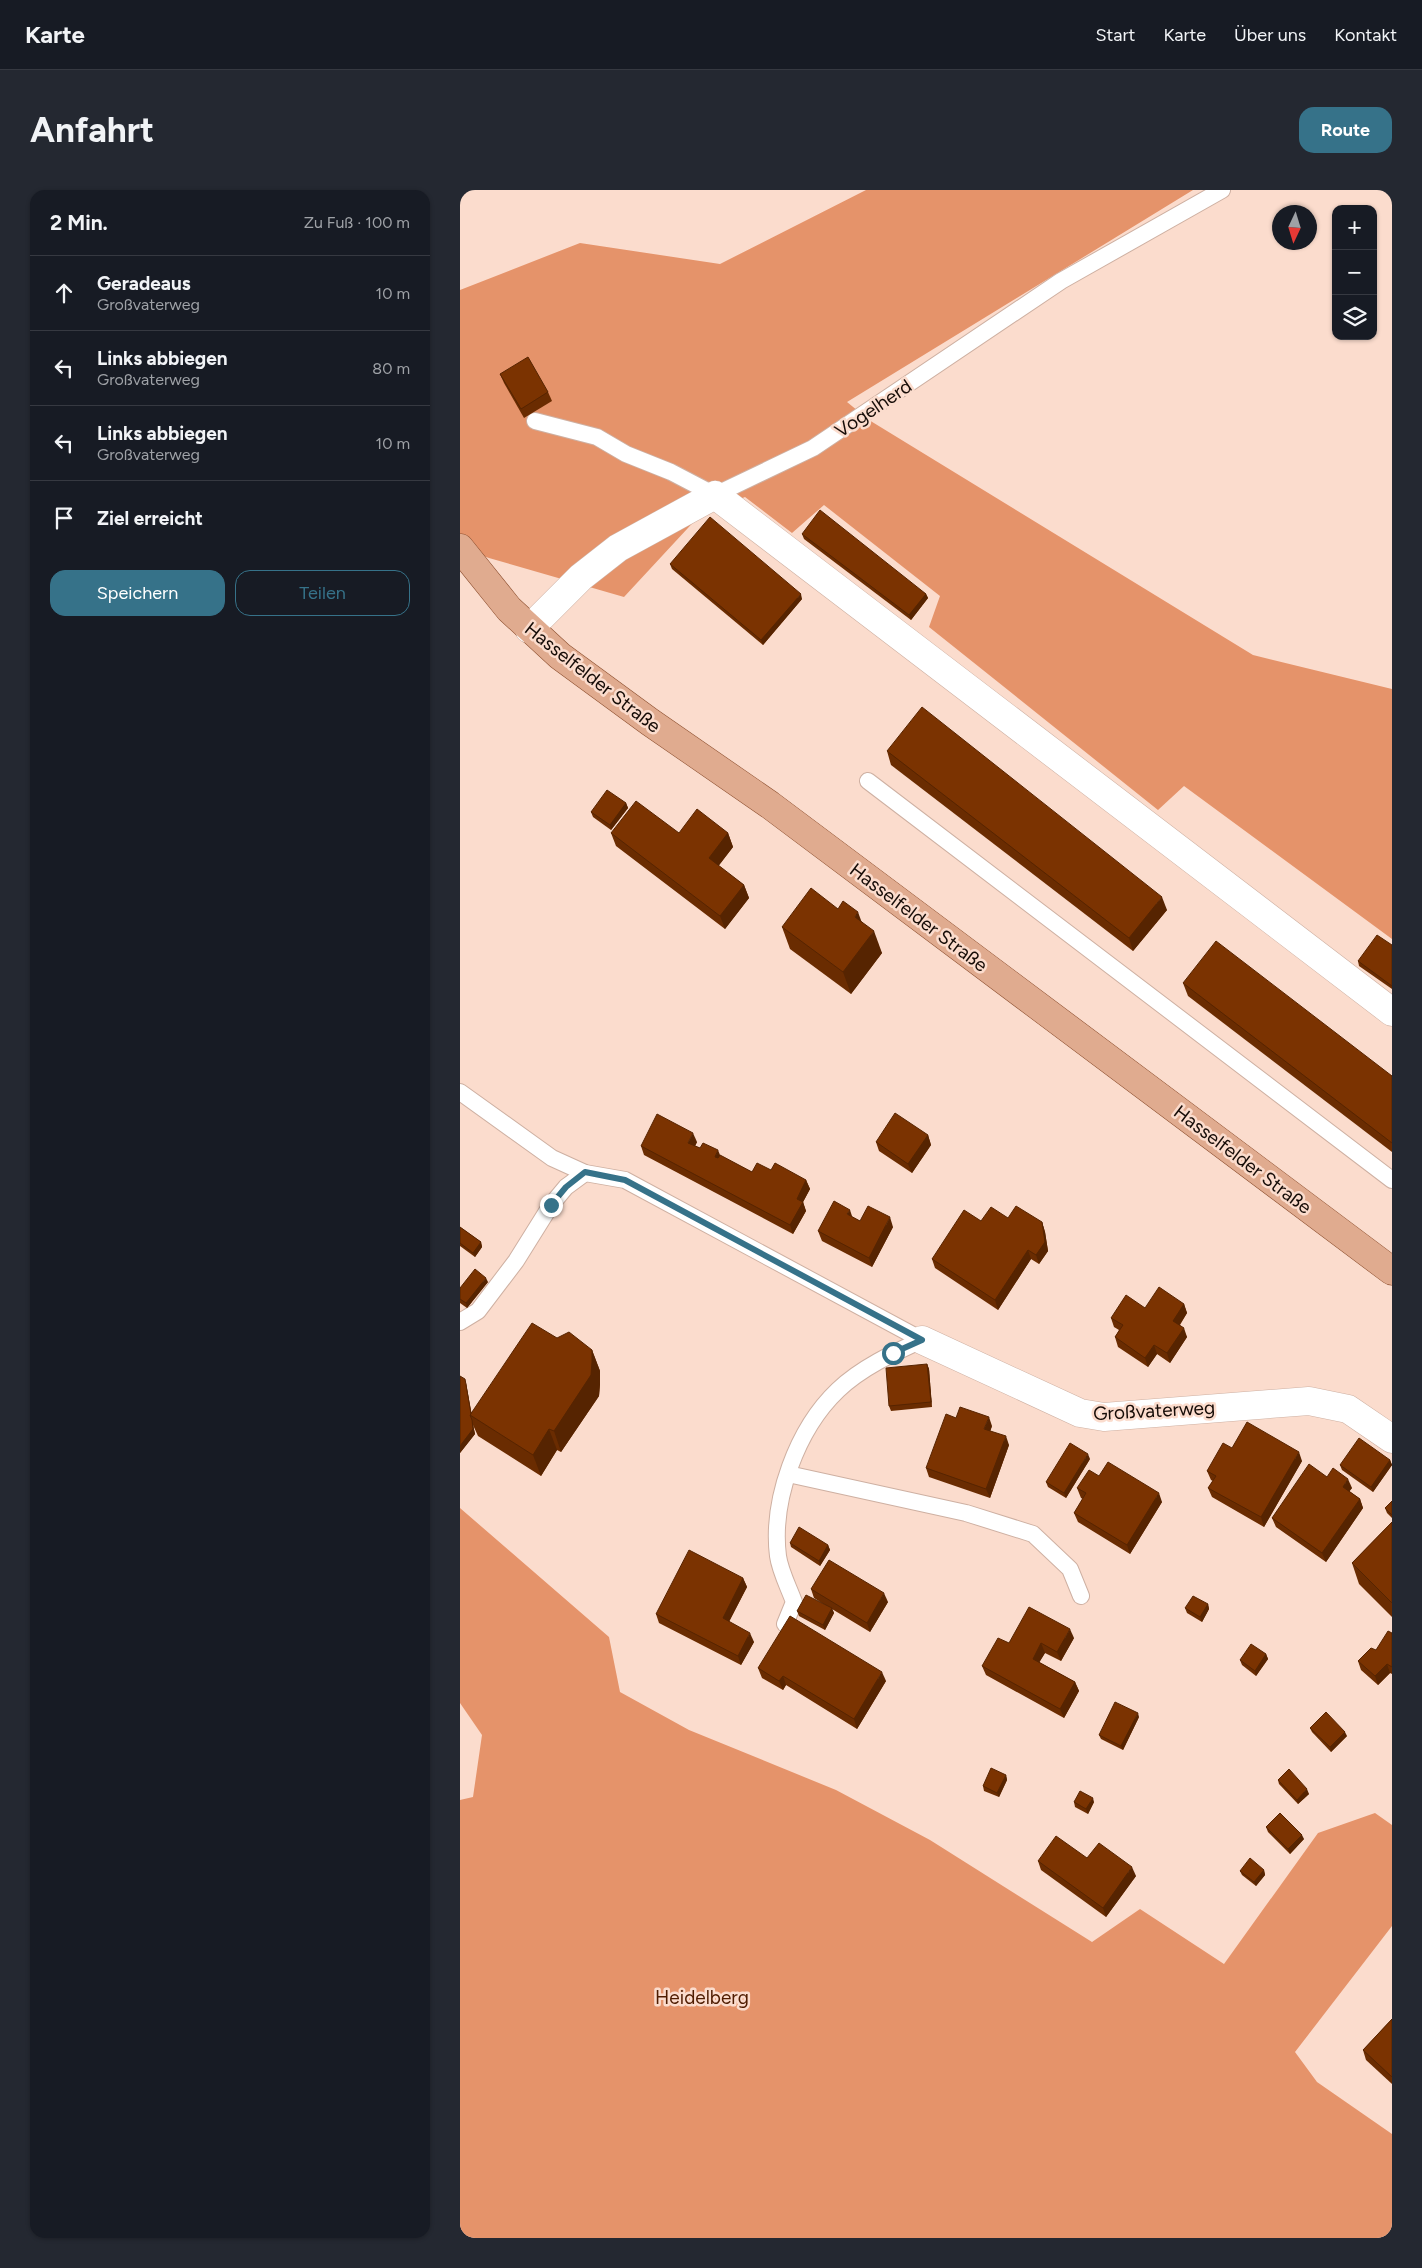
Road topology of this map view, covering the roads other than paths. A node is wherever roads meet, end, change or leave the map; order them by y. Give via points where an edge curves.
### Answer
1 (1222, 190) edge
2 (535, 421) dead end
3 (715, 496) junction
4 (460, 548) edge
5 (529, 629) junction
6 (868, 781) dead end
7 (1392, 1012) edge
8 (460, 1092) edge
9 (585, 1172) junction
10 (1392, 1180) edge
11 (1392, 1271) edge
12 (460, 1322) edge
13 (922, 1340) junction
14 (1392, 1439) edge
15 (788, 1474) junction
16 (1081, 1596) dead end
17 (785, 1624) edge

1 - 3 lane, Vogelherd via 1061,281 813,448
2 - 3 lane via 597,437
3 - 5 street, Vogelherd via 618,548 581,577
3 - 7 street
4 - 5 main road, Hasselfelder Straße
5 - 11 main road, Hasselfelder Straße via 560,656 770,805
6 - 10 lane
8 - 9 lane, Großvaterweg via 552,1158
9 - 12 lane via 551,1205 516,1261 478,1311
9 - 13 lane, Großvaterweg via 625,1180
13 - 14 street, Großvaterweg via 1080,1413 1104,1417 1309,1401 1348,1409
13 - 15 lane via 867,1368 838,1390 807,1428
15 - 16 lane via 966,1513 1032,1534 1070,1568
15 - 17 lane via 777,1517 778,1558 794,1602

